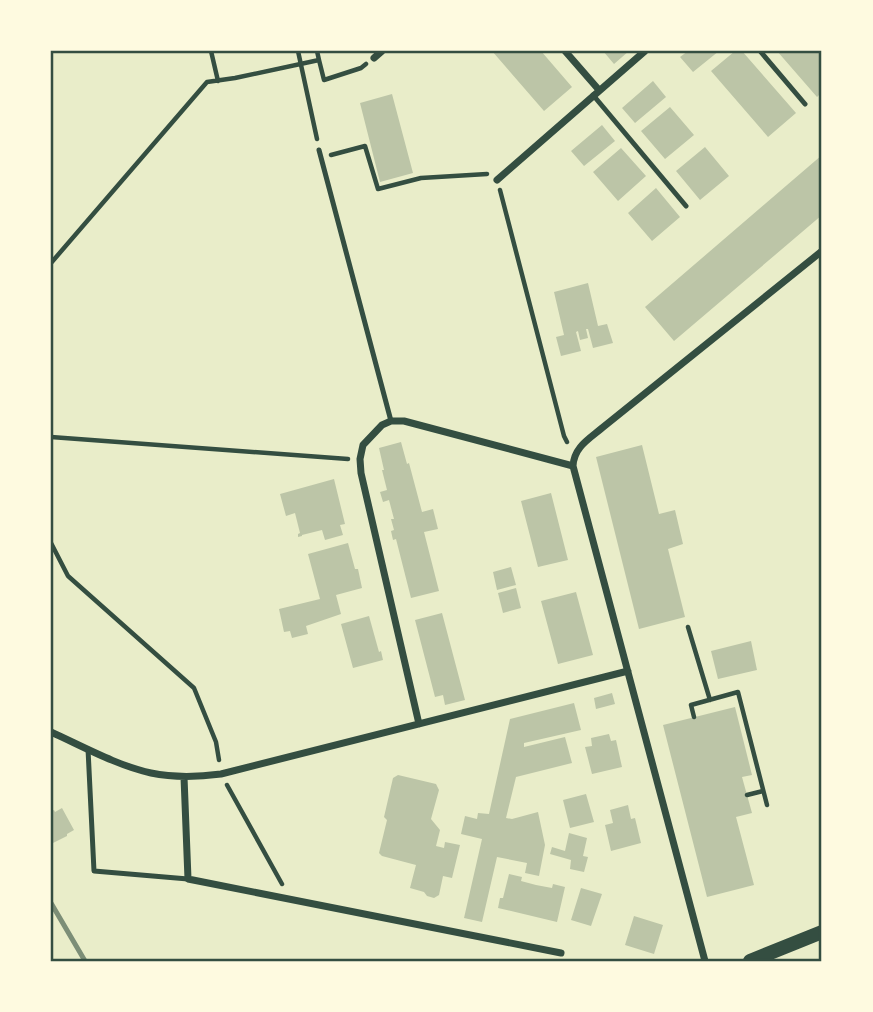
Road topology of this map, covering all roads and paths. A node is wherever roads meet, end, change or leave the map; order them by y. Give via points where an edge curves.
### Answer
1 (211, 51) edge
2 (298, 51) edge
3 (317, 51) edge
4 (382, 51) edge
5 (565, 51) edge
6 (645, 51) edge
7 (760, 51) edge
8 (374, 58) joint
9 (319, 60) junction
10 (301, 64) junction
11 (218, 80) junction
12 (596, 92) junction
13 (806, 104) dead end
14 (319, 150) joint
15 (321, 158) junction
16 (497, 180) junction
17 (686, 206) dead end
18 (822, 251) edge
19 (51, 263) edge
20 (391, 421) junction
21 (51, 437) edge
22 (573, 456) junction
23 (360, 460) junction
24 (573, 466) junction
25 (51, 543) edge
26 (688, 627) dead end
27 (628, 671) junction
28 (710, 700) junction
29 (694, 718) dead end
30 (419, 724) junction
31 (51, 732) edge
32 (88, 749) junction
33 (221, 774) junction
34 (184, 777) junction
35 (763, 791) junction
36 (747, 795) dead end
37 (767, 805) dead end
38 (188, 879) junction
39 (290, 899) junction
40 (822, 932) edge
41 (561, 953) dead end
42 (705, 961) edge
43 (750, 961) edge

1 - 11 path
2 - 10 path
3 - 9 path
4 - 8 street
5 - 12 street
6 - 12 street
7 - 13 lane
8 - 9 path via 361,68 324,79
9 - 10 path
10 - 11 path
10 - 14 path
11 - 19 path via 207,82
12 - 16 street
12 - 17 lane
14 - 15 lane
15 - 16 path via 365,146 378,189 421,178 496,173
15 - 20 lane
16 - 22 path
18 - 22 street
20 - 23 street via 363,445
20 - 24 street
21 - 23 path
22 - 24 street
23 - 30 street
24 - 27 street
25 - 33 path via 68,576 194,688 216,742
26 - 28 path
27 - 30 street
27 - 42 street
28 - 29 path via 691,705
28 - 35 path via 738,692
30 - 33 street
31 - 32 street
32 - 34 street via 150,773
32 - 38 lane via 94,871
33 - 34 street
33 - 39 path
34 - 38 street
35 - 36 path
35 - 37 path
38 - 39 street
39 - 41 street
40 - 43 main road

